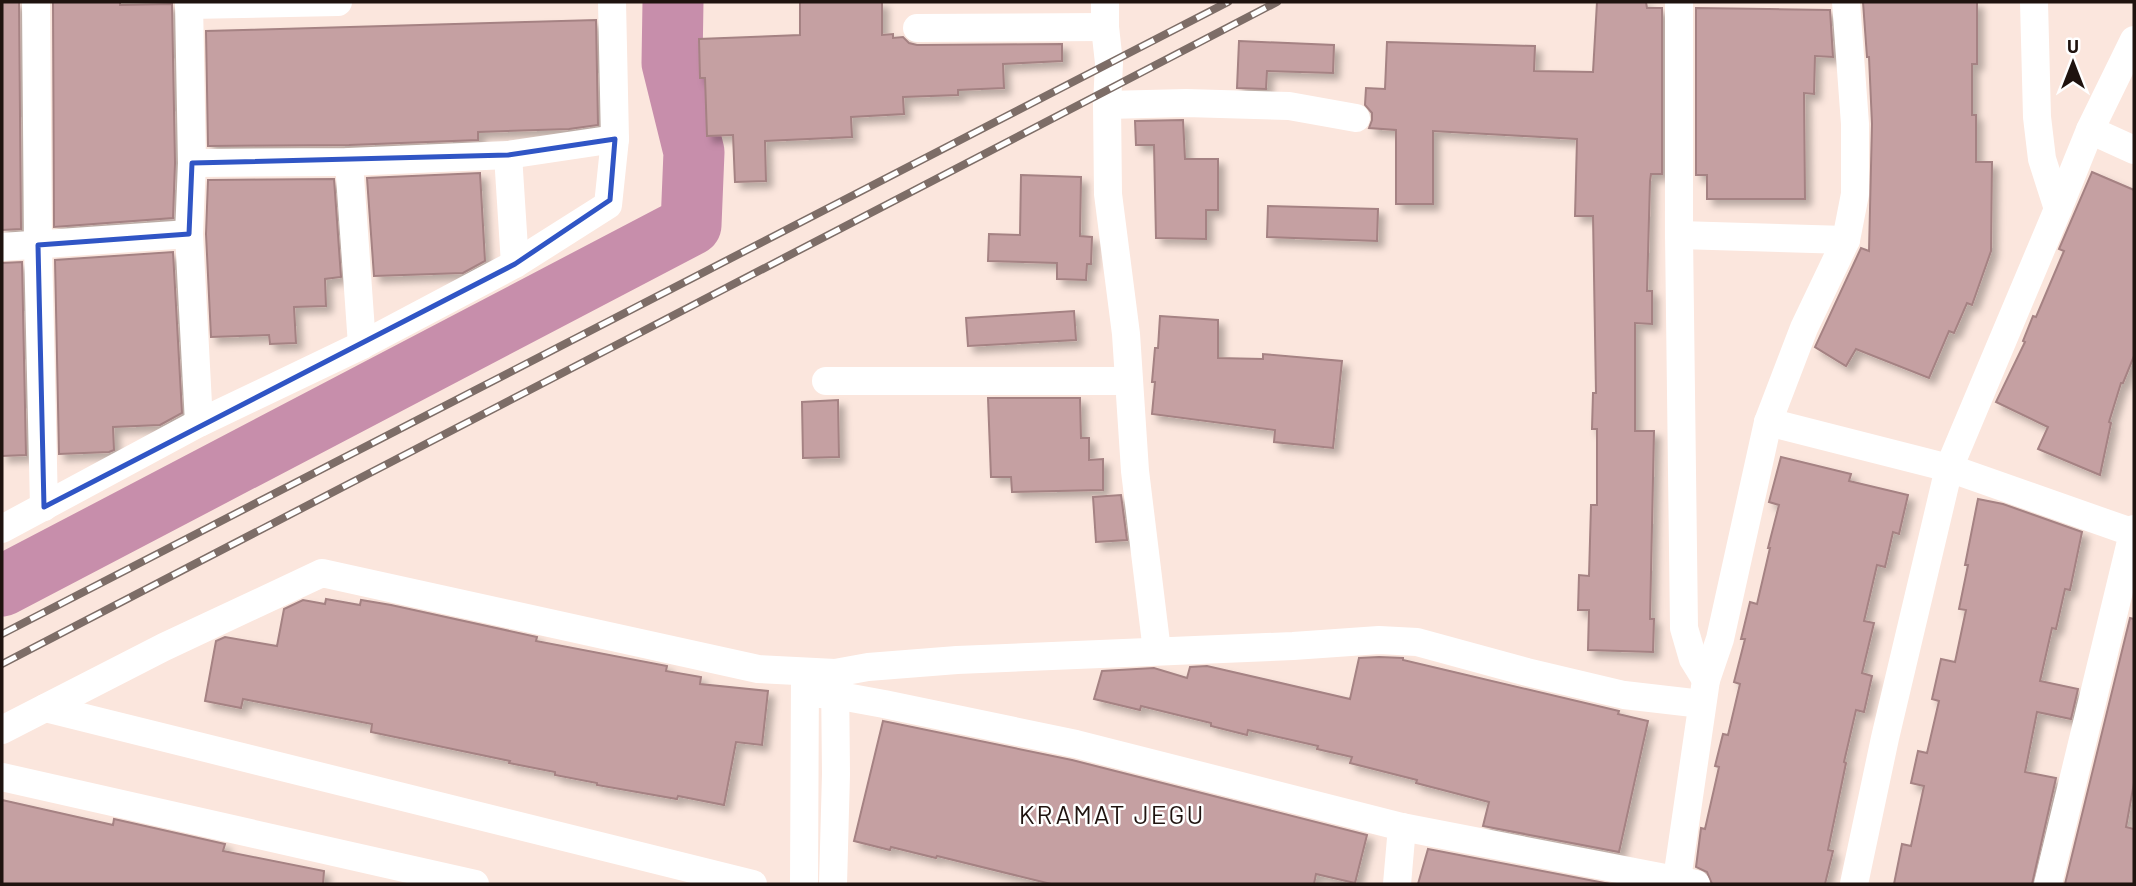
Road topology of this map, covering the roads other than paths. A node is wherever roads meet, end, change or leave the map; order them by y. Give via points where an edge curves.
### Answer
1 (36, 2) edge
2 (338, 2) edge
3 (612, 2) edge
4 (1679, 2) edge
5 (1846, 2) edge
6 (2034, 2) edge
7 (189, 3) edge
8 (1105, 14) edge
9 (917, 28) dead end
10 (2134, 40) edge
11 (1107, 105) junction
12 (1356, 118) dead end
13 (2090, 130) junction
14 (615, 139) junction
15 (2134, 150) edge
16 (508, 155) junction
17 (349, 162) junction
18 (192, 163) junction
19 (2058, 209) junction
20 (189, 234) junction
21 (1679, 235) junction
22 (1846, 240) junction
23 (38, 245) junction
24 (2, 247) edge
25 (515, 264) junction
26 (362, 345) junction
27 (826, 381) dead end
28 (1127, 381) junction
29 (1768, 422) junction
30 (200, 424) junction
31 (1949, 468) junction
32 (44, 507) junction
33 (2, 529) edge
34 (2134, 531) edge
35 (1157, 652) junction
36 (805, 683) junction
37 (835, 684) junction
38 (1704, 692) junction
39 (45, 708) junction
40 (2, 730) edge
41 (2, 777) edge
42 (1402, 827) junction
43 (1686, 882) edge
44 (475, 884) edge
45 (753, 884) edge
46 (804, 884) edge
47 (833, 884) edge
48 (1397, 884) edge
49 (1854, 884) edge
50 (2048, 884) edge

1 - 23 street
2 - 7 street
3 - 14 street
4 - 21 street
5 - 22 street via 1855,194
6 - 19 street via 2042,159
7 - 18 street
8 - 9 street
8 - 11 street
10 - 13 street
11 - 12 street via 1289,106
11 - 28 street via 1108,194 1126,334
13 - 15 street
13 - 19 street
14 - 16 street
14 - 25 street via 608,205
16 - 17 street
16 - 25 street
17 - 18 street
17 - 26 street
18 - 20 street
19 - 31 street
20 - 23 street
20 - 30 street
21 - 22 street
21 - 38 street via 1684,628
22 - 29 street via 1804,328
23 - 24 street
23 - 32 street
25 - 26 street
26 - 30 street
27 - 28 street
28 - 35 street
29 - 31 street
29 - 38 street
30 - 32 street
31 - 34 street
31 - 49 street
32 - 33 street
34 - 50 street
35 - 37 street via 910,664
35 - 38 street via 1417,642 1624,695
36 - 37 street
36 - 39 street via 322,573
36 - 46 street
37 - 42 street
37 - 47 street
38 - 43 street
39 - 40 street
39 - 45 street
41 - 44 street
42 - 43 street
42 - 48 street

